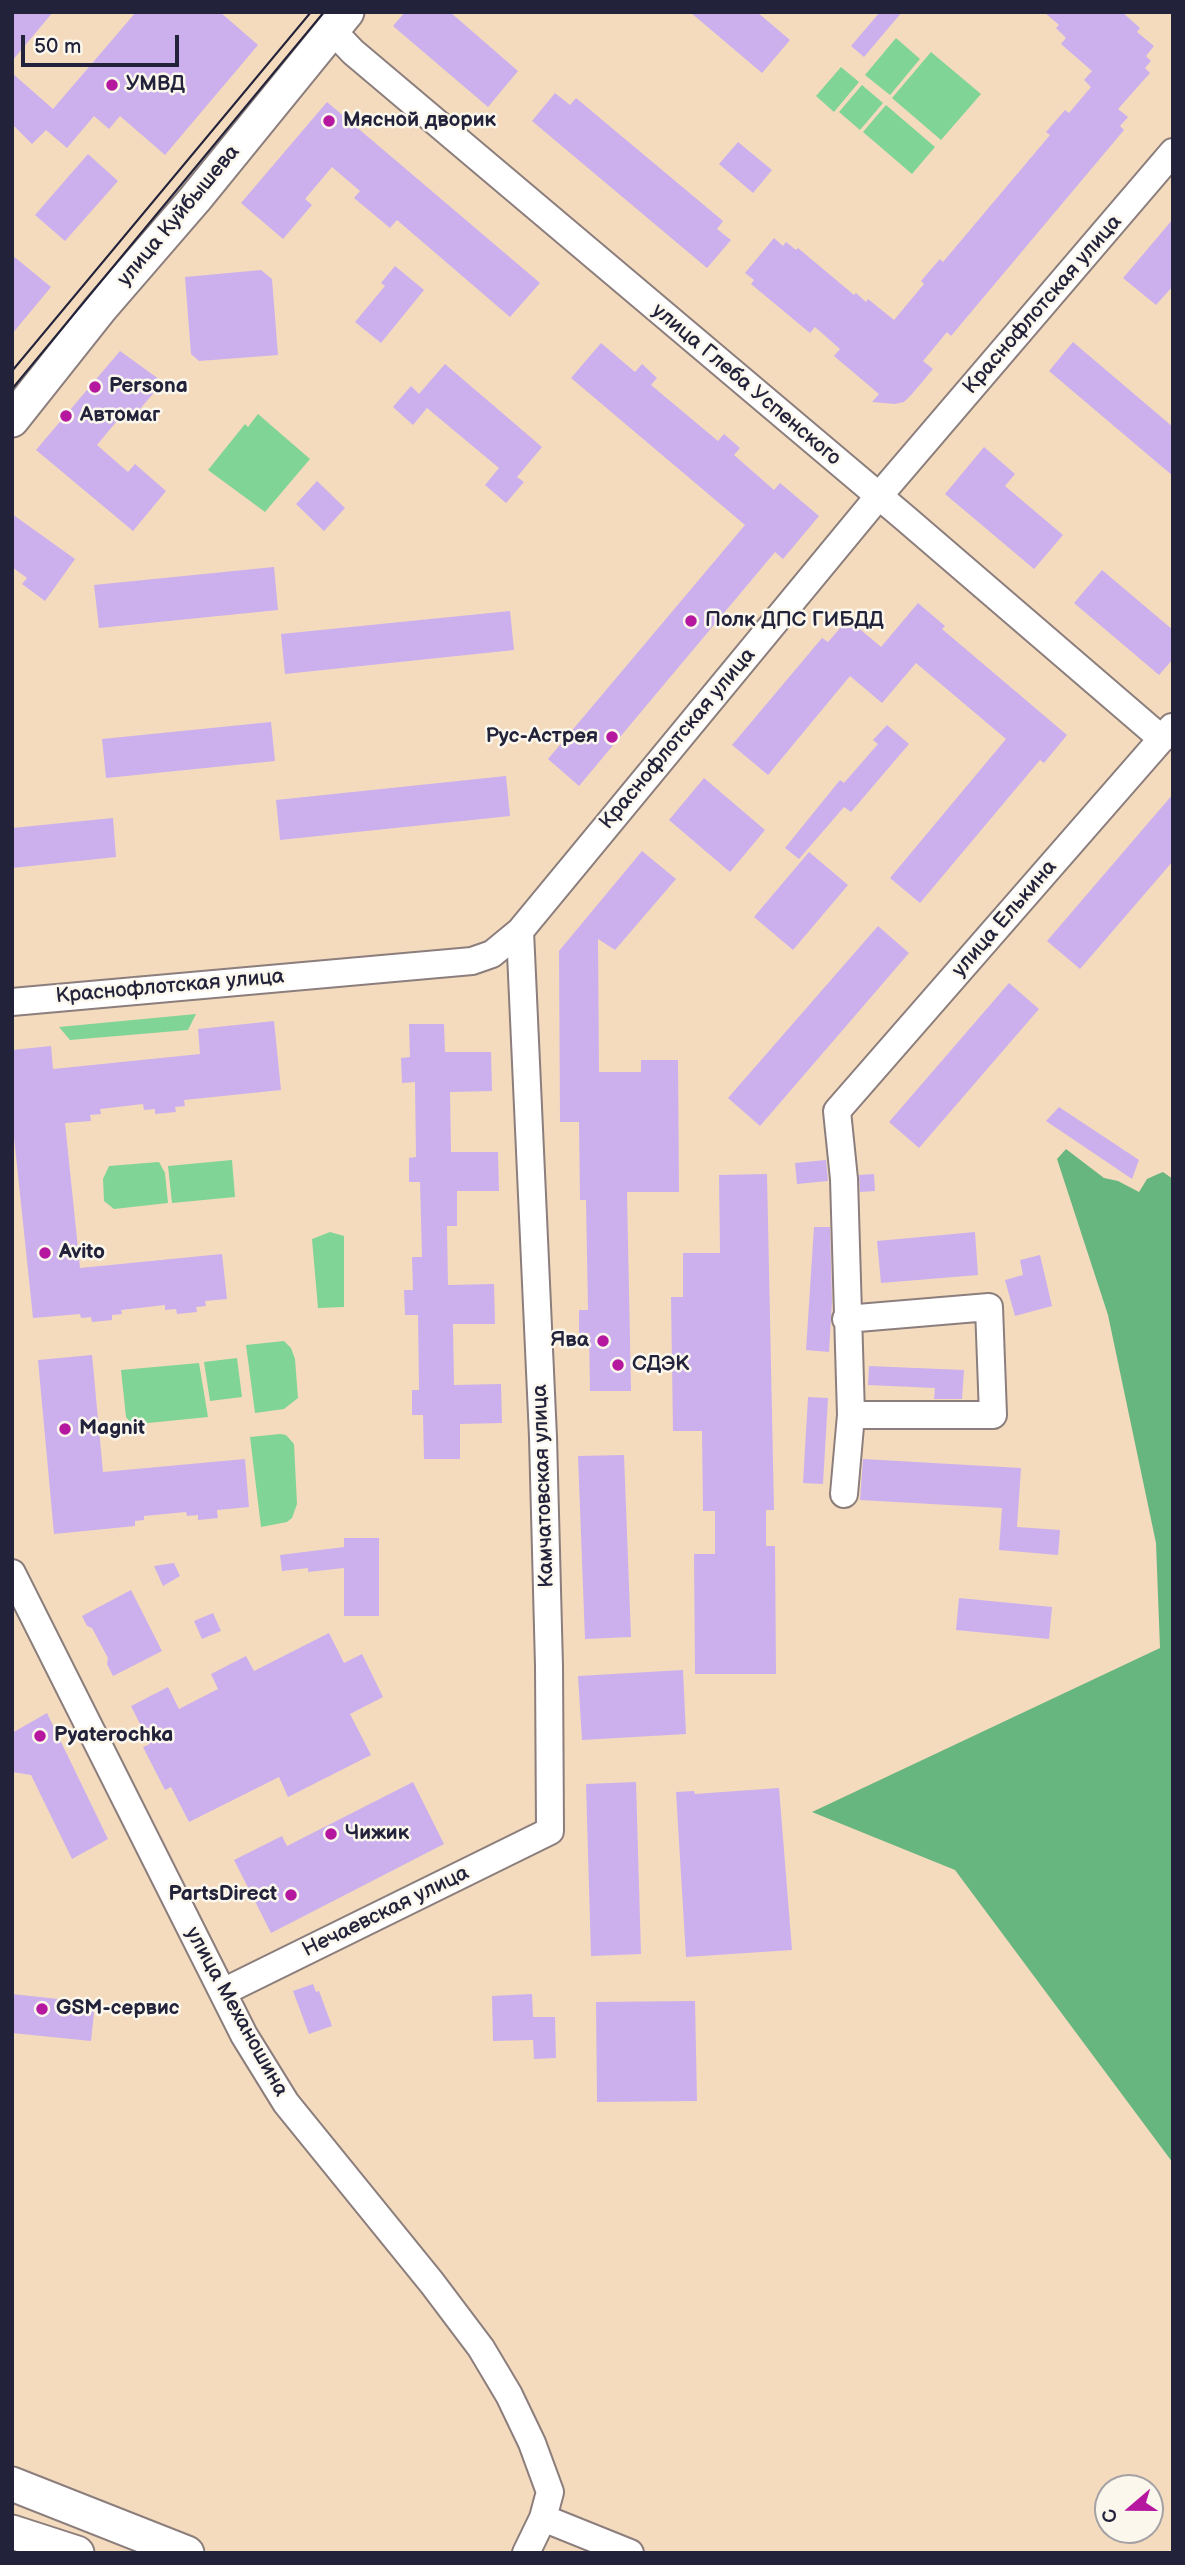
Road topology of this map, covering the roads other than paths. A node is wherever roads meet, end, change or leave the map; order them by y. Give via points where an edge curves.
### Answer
1 (339, 21) edge
2 (1173, 152) edge
3 (12, 420) edge
4 (878, 496) junction
5 (1167, 732) edge
6 (520, 931) junction
7 (12, 1002) edge
8 (846, 1320) junction
9 (851, 1415) junction
10 (844, 1494) dead end
11 (12, 1573) edge
12 (550, 1831) joint
13 (223, 1992) junction
14 (12, 2484) edge
15 (543, 2518) junction
16 (12, 2532) edge
17 (77, 2553) edge
18 (187, 2553) edge
19 (526, 2553) edge
20 (631, 2553) edge

1 - 3 main road, улица Куйбышева
1 - 4 street, улица Глеба Успенского via 353,52
2 - 4 street, Краснофлотская улица
4 - 5 street, улица Глеба Успенского
4 - 6 street, Краснофлотская улица
5 - 8 street, улица Елькина via 837,1111 844,1179
6 - 7 street, Краснофлотская улица via 492,954 472,961
6 - 12 street, Камчатовская улица via 543,1437
8 - 9 street
8 - 9 street via 989,1307 993,1415
9 - 10 street
11 - 13 street, улица Механошина
12 - 13 street, Нечаевская улица
13 - 15 street, улица Механошина via 286,2103 481,2348 509,2395 550,2492
14 - 18 main road
15 - 19 street
15 - 20 street
16 - 17 main road

